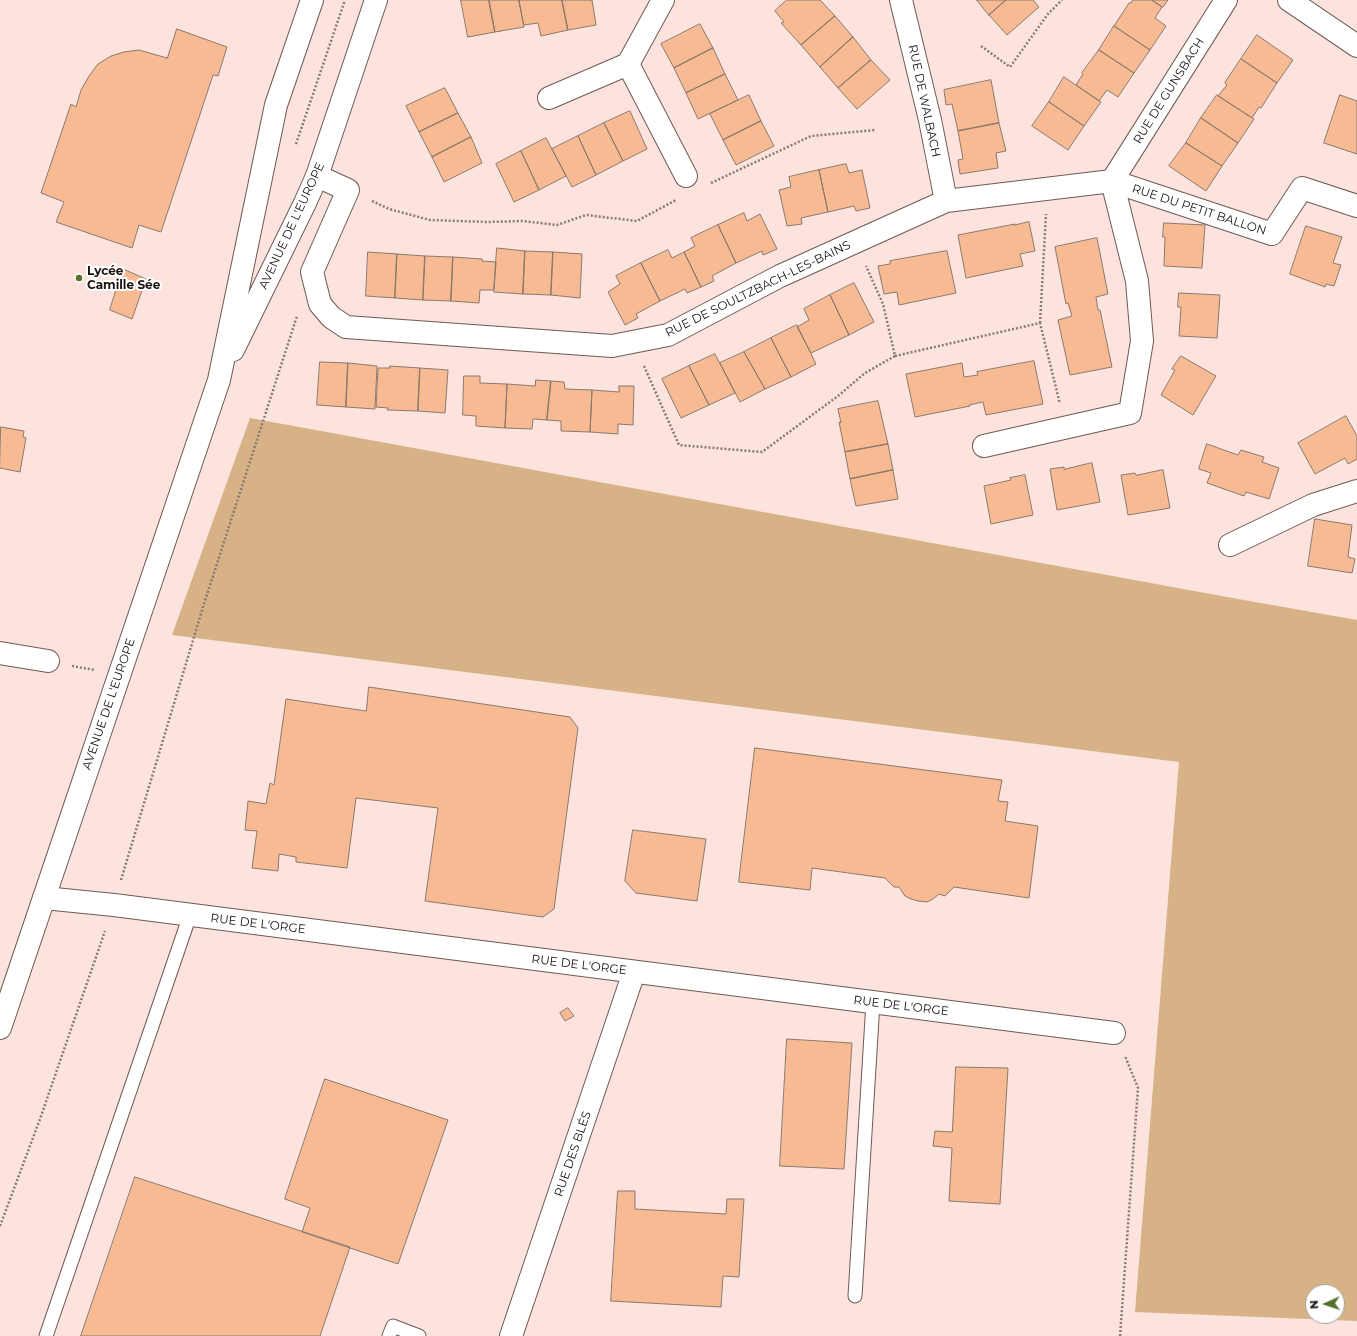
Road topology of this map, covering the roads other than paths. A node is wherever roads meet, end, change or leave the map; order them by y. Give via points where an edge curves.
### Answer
1 (312, 0) edge
2 (376, 0) edge
3 (663, 0) edge
4 (901, 0) edge
5 (1226, 0) edge
6 (1289, 0) edge
7 (1357, 46) edge
8 (628, 64) junction
9 (549, 98) dead end
10 (317, 176) junction
11 (1112, 181) junction
12 (690, 183) road end
13 (946, 202) junction
14 (1357, 206) edge
15 (219, 380) junction
16 (984, 446) dead end
17 (1357, 492) edge
18 (1230, 545) dead end
19 (0, 653) edge
20 (48, 661) road end
21 (44, 898) junction
22 (190, 915) junction
23 (634, 972) junction
24 (873, 1002) junction
25 (0, 1028) edge
26 (1114, 1032) road end
27 (855, 1296) dead end
28 (46, 1336) edge
29 (389, 1336) edge
30 (419, 1336) edge
31 (511, 1336) edge

1 - 15 street, AVENUE DE L'EUROPE via 276,105
2 - 10 street, AVENUE DE L'EUROPE
3 - 8 street
4 - 13 street, RUE DE WALBACH via 930,120
5 - 11 street, RUE DE GUNSBACH
6 - 7 street
8 - 9 street
8 - 12 street
10 - 13 street, RUE DE SOULTZBACH-LES-BAINS via 348,190 312,272 320,304 331,317 346,327 612,346 668,335 780,276
10 - 15 street, AVENUE DE L'EUROPE
11 - 13 street, RUE DE SOULTZBACH-LES-BAINS
11 - 14 street, RUE DU PETIT BALLON via 1272,234 1302,188
11 - 16 street via 1137,281 1142,334 1130,413
15 - 21 street, AVENUE DE L'EUROPE
17 - 18 street via 1313,505
19 - 20 street
21 - 22 street, RUE DE L'ORGE
21 - 25 street, AVENUE DE L'EUROPE
22 - 23 street, RUE DE L'ORGE
22 - 28 lane
23 - 24 street, RUE DE L'ORGE
23 - 31 street, RUE DES BLÉS
24 - 26 street, RUE DE L'ORGE
24 - 27 lane
29 - 30 lane via 393,1326

